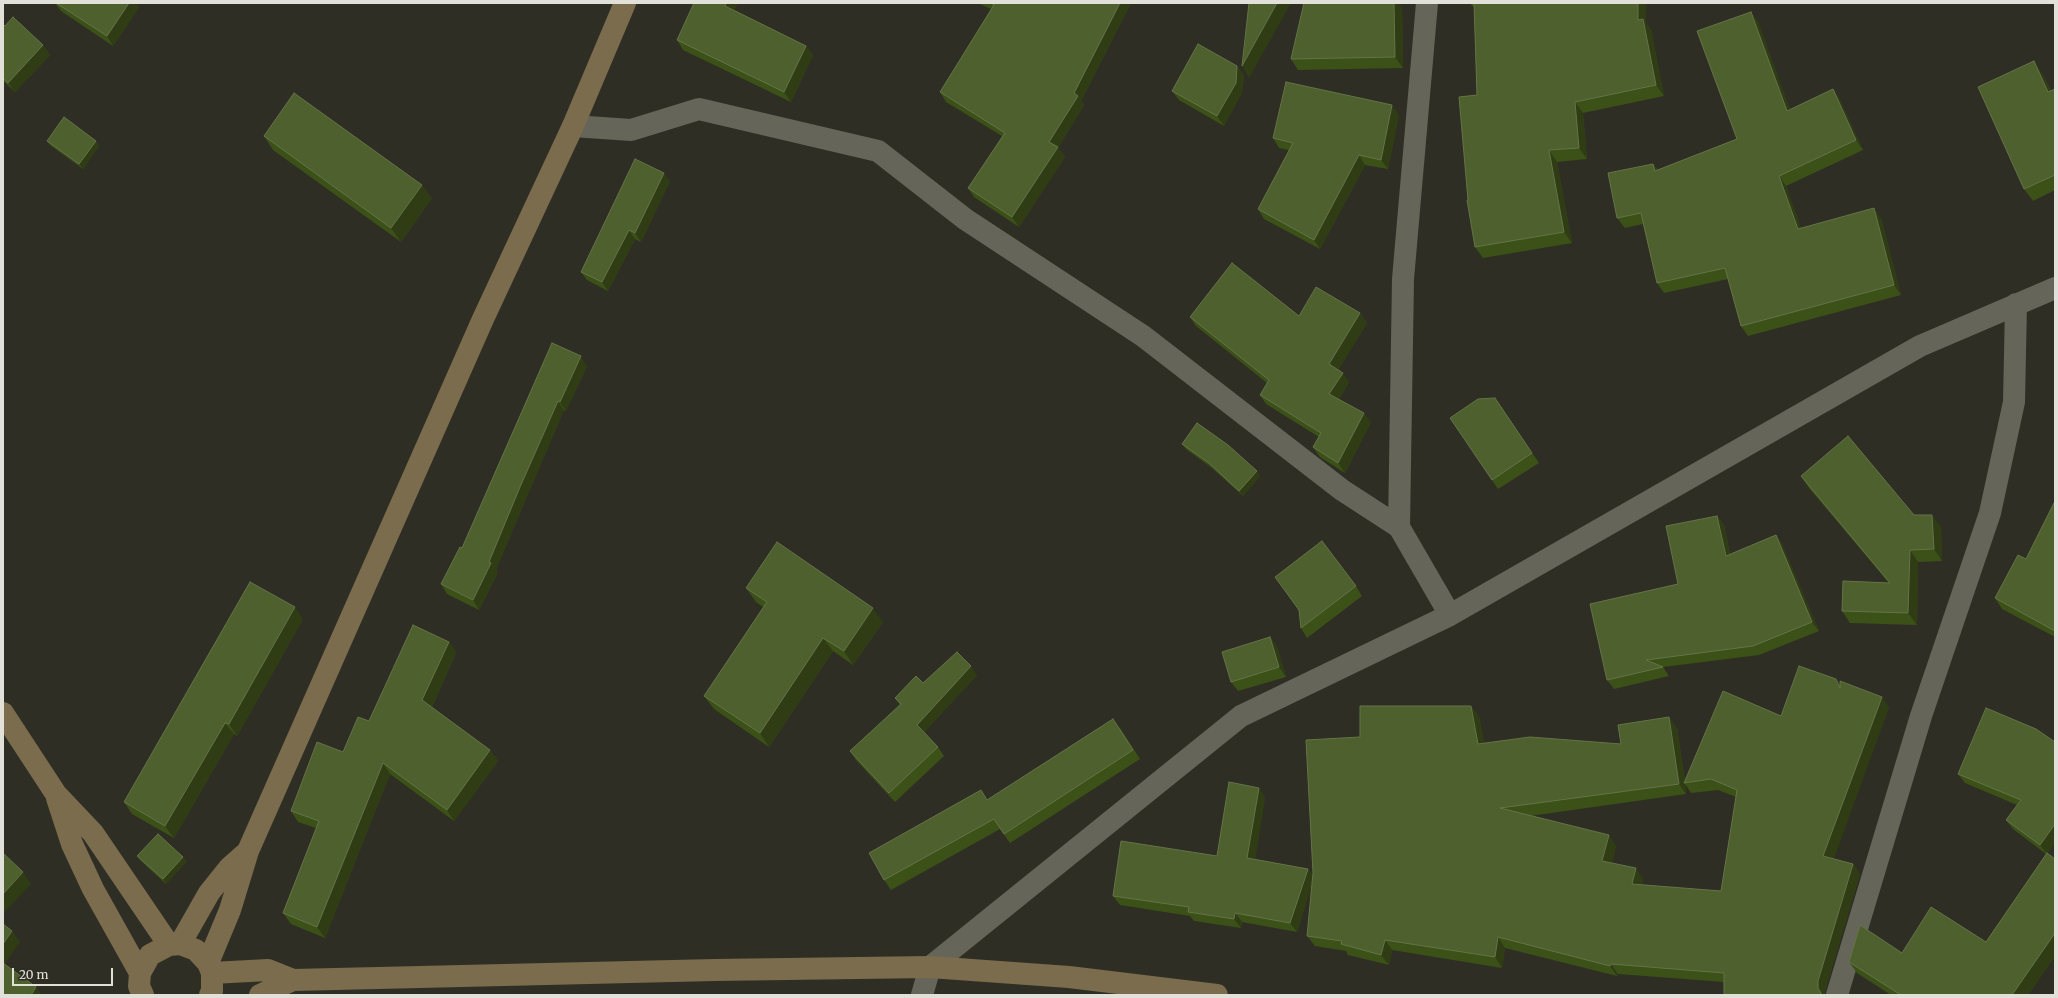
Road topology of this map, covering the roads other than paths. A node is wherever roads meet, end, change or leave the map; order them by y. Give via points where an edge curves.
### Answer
1 (625, 3) edge
2 (1427, 3) edge
3 (573, 126) junction
4 (2055, 288) edge
5 (2016, 304) junction
6 (1399, 527) junction
7 (1450, 615) junction
8 (3, 713) edge
9 (56, 794) junction
10 (248, 850) junction
11 (174, 945) junction
12 (930, 967) junction
13 (210, 968) junction
14 (292, 980) junction
15 (140, 987) edge
16 (1152, 991) edge
17 (210, 995) edge
18 (260, 995) edge
19 (922, 995) edge
20 (1217, 995) edge
21 (1838, 995) edge

1 - 3 main road
2 - 6 street via 1403,279
3 - 6 street via 631,130 699,109 878,151 965,219 1144,336 1342,490
3 - 10 main road via 482,319
4 - 5 street
5 - 7 street via 1920,346
5 - 21 street via 2014,402 1990,513 1921,716
6 - 7 street
7 - 12 street via 1241,716
8 - 9 main road
9 - 11 main road via 93,833
9 - 15 main road via 72,844
10 - 11 main road via 209,893
10 - 13 main road
11 - 13 main road via 196,950
11 - 15 main road via 150,955
12 - 14 main road
12 - 16 main road via 1069,977
12 - 19 street
13 - 14 main road via 268,970
13 - 17 main road
14 - 18 main road
16 - 20 main road

